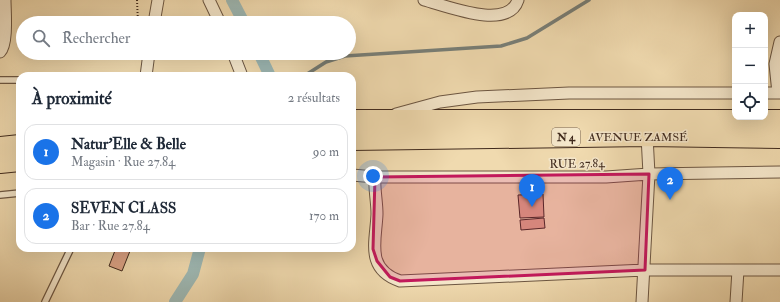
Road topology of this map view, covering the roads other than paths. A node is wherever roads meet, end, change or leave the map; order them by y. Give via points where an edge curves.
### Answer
1 (5, 0) edge
2 (158, 0) edge
3 (209, 0) edge
4 (424, 0) edge
5 (518, 0) edge
6 (155, 16) edge
7 (217, 16) edge
8 (780, 42) edge
9 (0, 52) edge
10 (148, 60) edge
11 (236, 60) edge
12 (147, 72) edge
13 (240, 72) edge
14 (0, 80) edge
15 (16, 80) edge
16 (732, 93) edge
17 (768, 93) edge
18 (779, 93) edge
19 (356, 120) edge
20 (372, 120) junction
21 (780, 120) edge
22 (647, 136) junction
23 (780, 138) edge
24 (356, 140) edge
25 (16, 145) edge
26 (0, 147) edge
27 (16, 161) edge
28 (0, 163) edge
29 (780, 172) edge
30 (649, 174) junction
31 (356, 175) edge
32 (375, 177) junction
33 (16, 193) edge
34 (0, 195) edge
35 (69, 252) edge
36 (645, 270) junction
37 (738, 270) junction
38 (780, 270) edge
39 (45, 302) edge
40 (642, 302) edge
41 (736, 302) edge

1 - 9 street via 5,33
2 - 6 street
3 - 7 street
4 - 5 street via 479,14 499,16 510,12
8 - 18 street via 775,64
10 - 12 street
11 - 13 street
14 - 15 lane
16 - 20 street via 569,93 477,97 440,102
17 - 18 street
19 - 20 highway, AVENUE ZAMSÉ / N 4
20 - 21 highway, AVENUE ZAMSÉ / N 4
22 - 23 highway, AVENUE ZAMSÉ / N 4
22 - 24 highway, AVENUE ZAMSÉ / N 4
22 - 30 street
25 - 26 highway
27 - 28 highway
29 - 30 street, RUE 27.84
30 - 32 street, RUE 27.84 via 606,177
30 - 36 street
31 - 32 street, RUE 27.84
32 - 36 street via 377,213 374,248 377,261 390,277 400,281
33 - 34 lane
35 - 39 lane
36 - 37 street
36 - 40 street
37 - 38 street
37 - 41 street

